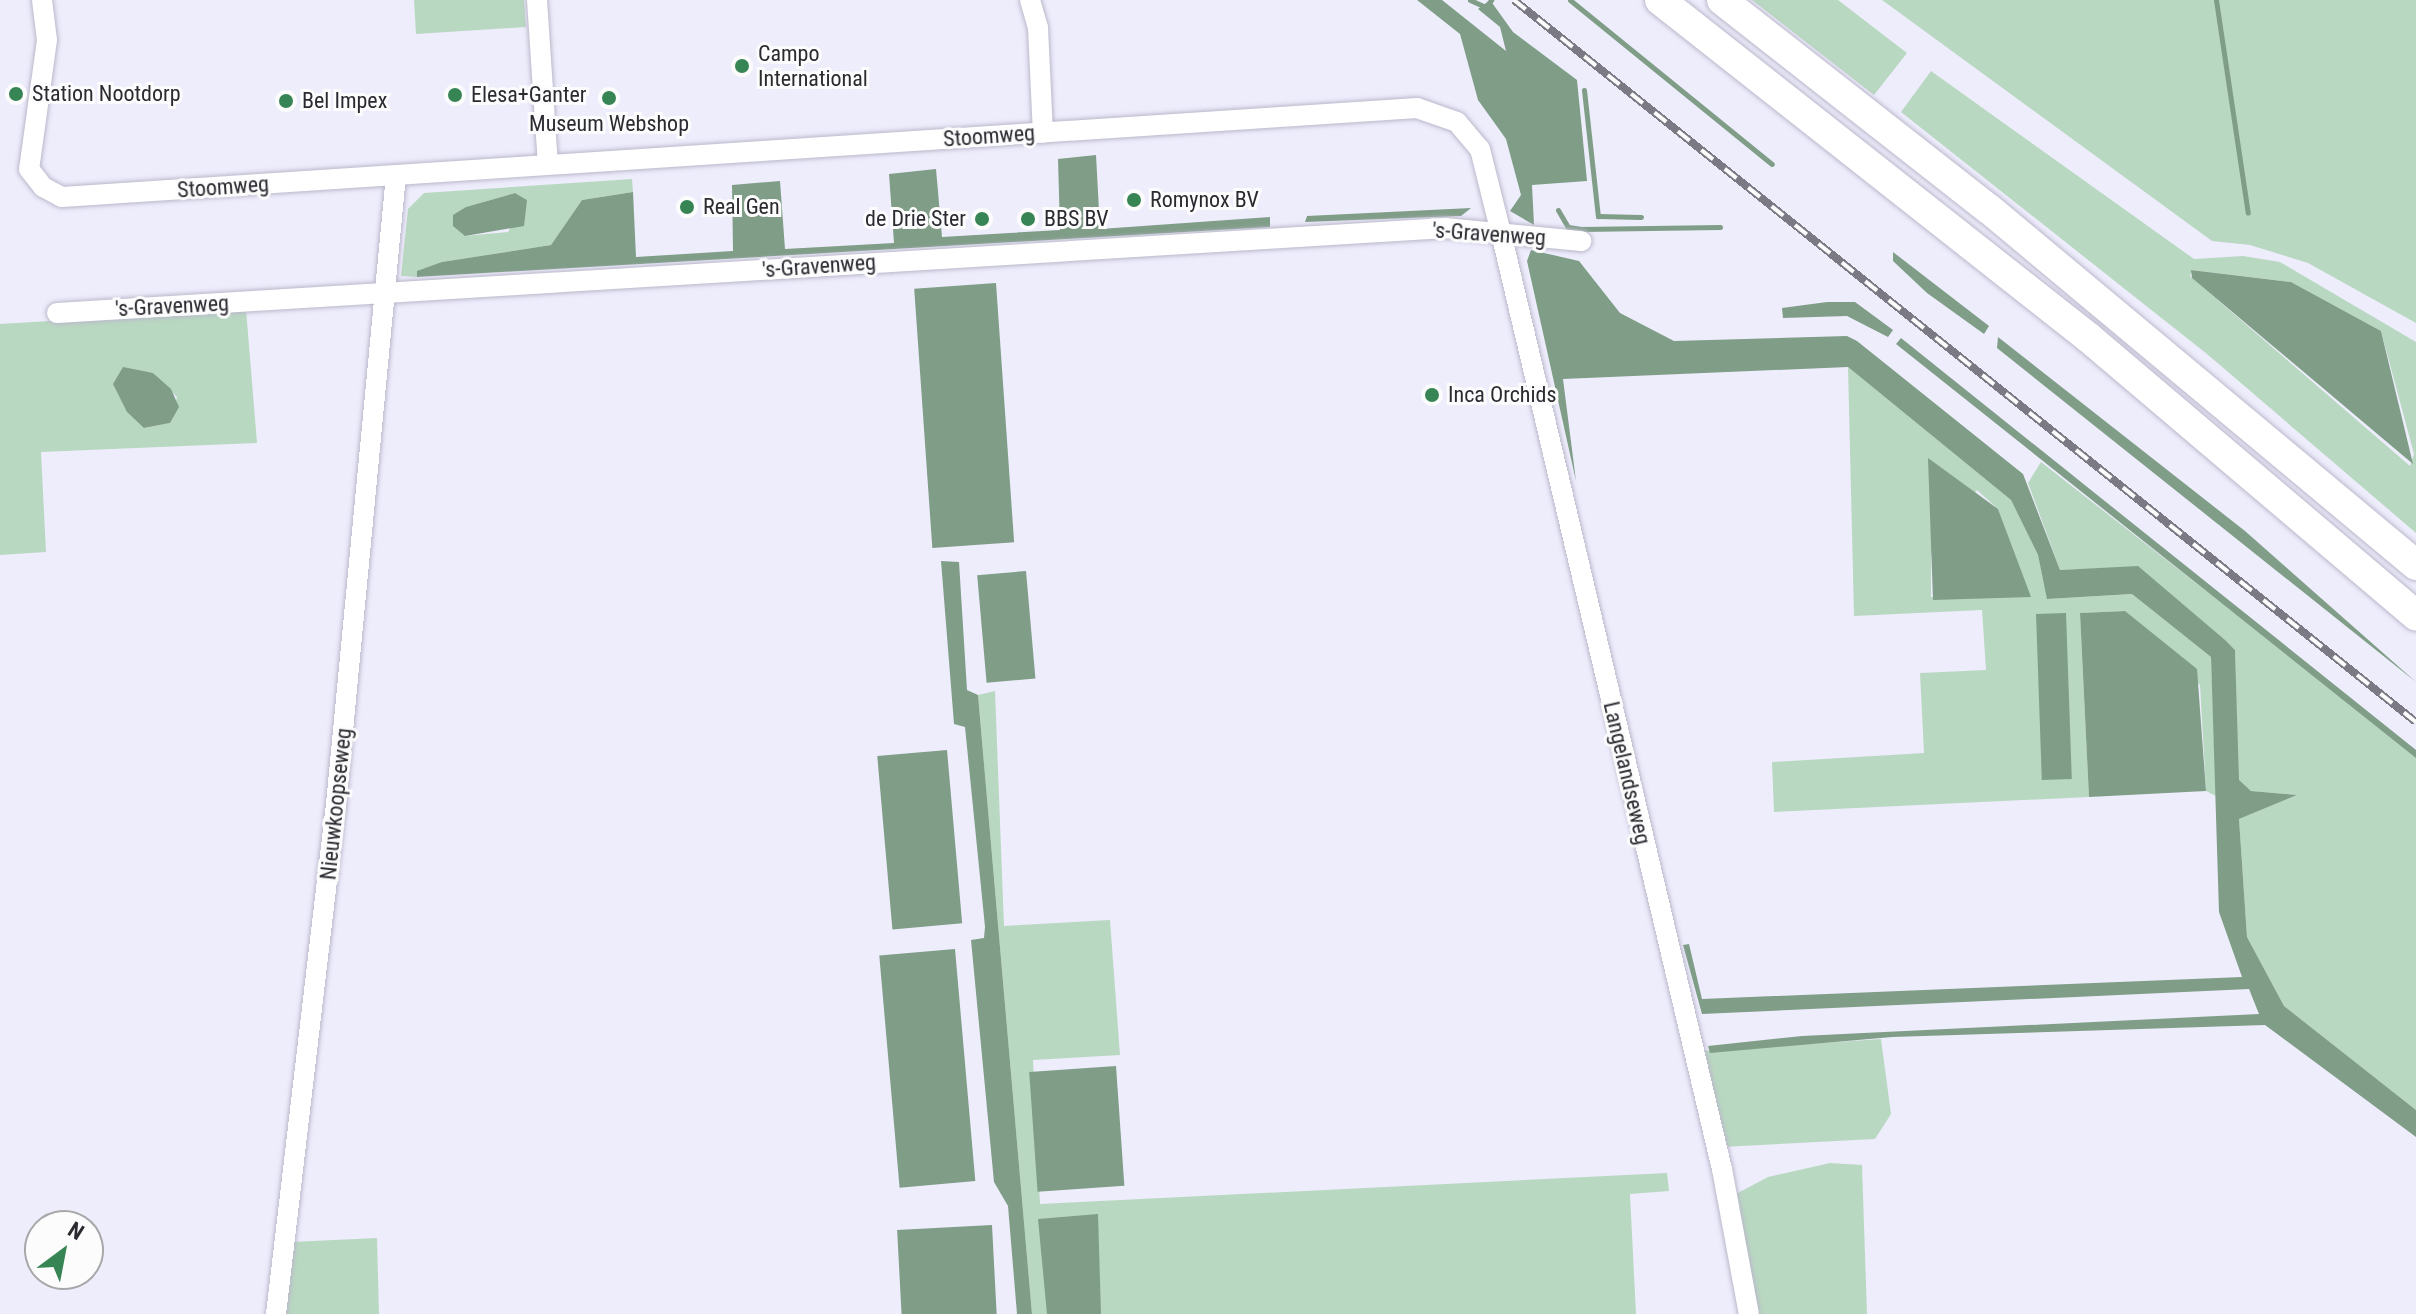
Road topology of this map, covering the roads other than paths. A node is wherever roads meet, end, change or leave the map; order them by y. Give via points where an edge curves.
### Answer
1 (42, 0) edge
2 (537, 0) edge
3 (1030, 0) edge
4 (1660, 0) edge
5 (1722, 0) edge
6 (1043, 133) junction
7 (548, 164) junction
8 (396, 175) junction
9 (1501, 233) junction
10 (1581, 241) dead end
11 (389, 293) junction
12 (57, 313) dead end
13 (2416, 565) edge
14 (2416, 615) edge
15 (276, 1314) edge
16 (1749, 1314) edge

1 - 8 street, Stoomweg via 47,40 28,153 29,169 50,192 75,196
2 - 7 street
3 - 6 street via 1038,28
4 - 14 highway via 2089,338
5 - 13 highway via 2001,219
6 - 7 street, Stoomweg
6 - 9 street, Stoomweg via 1401,109 1440,112 1470,133 1480,149
7 - 8 street, Stoomweg
8 - 11 street
9 - 10 street, 's-Gravenweg
9 - 11 street, 's-Gravenweg via 1445,228
9 - 16 street, Langelandseweg via 1722,1169
11 - 12 street, 's-Gravenweg
11 - 15 street, Nieuwkoopseweg

